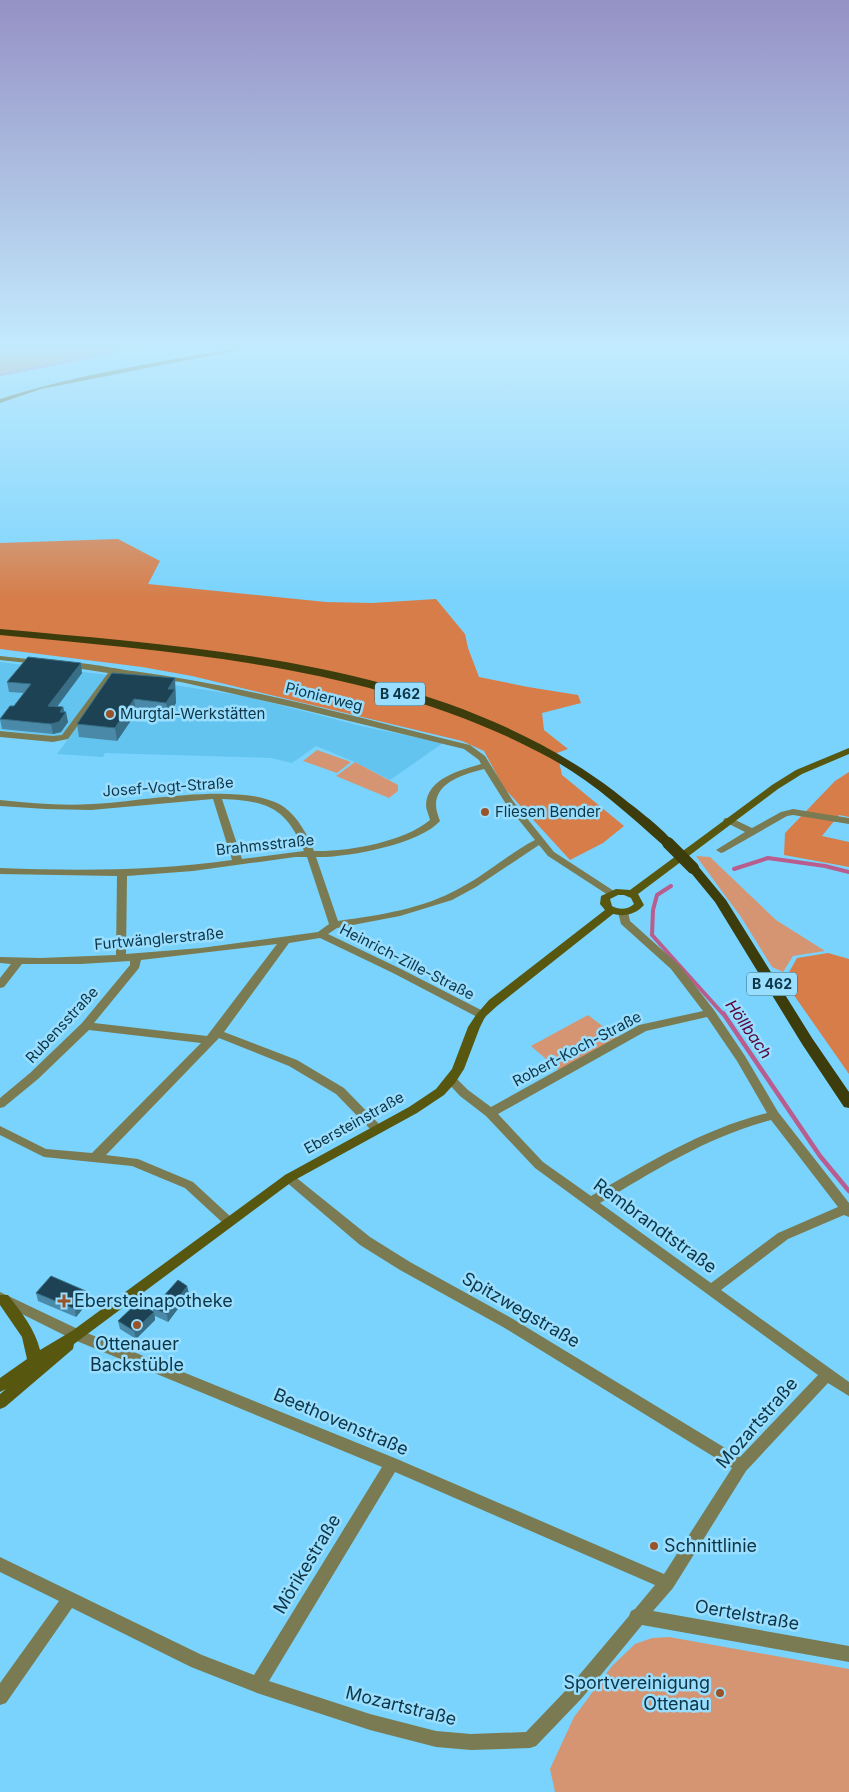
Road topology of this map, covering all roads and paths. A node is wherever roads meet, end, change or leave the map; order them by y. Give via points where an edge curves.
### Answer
1 (0, 632) edge
2 (0, 658) edge
3 (46, 663) edge
4 (56, 664) edge
5 (114, 670) junction
6 (0, 734) edge
7 (849, 751) edge
8 (487, 765) junction
9 (216, 796) junction
10 (0, 803) edge
11 (728, 820) junction
12 (849, 821) edge
13 (752, 832) junction
14 (540, 841) junction
15 (721, 850) dead end
16 (312, 854) junction
17 (238, 862) junction
18 (0, 871) edge
19 (122, 874) junction
20 (612, 893) junction
21 (631, 894) junction
22 (618, 911) junction
23 (334, 925) junction
24 (321, 936) junction
25 (286, 940) junction
26 (136, 958) junction
27 (122, 959) junction
28 (0, 960) edge
29 (19, 961) junction
30 (0, 985) edge
31 (710, 1013) junction
32 (481, 1015) junction
33 (86, 1026) junction
34 (213, 1037) junction
35 (451, 1080) junction
36 (849, 1103) edge
37 (0, 1104) edge
38 (490, 1113) junction
39 (774, 1115) junction
40 (376, 1128) junction
41 (0, 1130) edge
42 (96, 1157) junction
43 (289, 1178) junction
44 (592, 1202) junction
45 (848, 1211) edge
46 (228, 1221) junction
47 (713, 1289) junction
48 (2, 1298) edge
49 (77, 1335) junction
50 (34, 1361) junction
51 (828, 1374) junction
52 (0, 1386) edge
53 (849, 1390) edge
54 (0, 1403) edge
55 (392, 1464) junction
56 (741, 1466) junction
57 (0, 1564) edge
58 (667, 1583) junction
59 (70, 1598) junction
60 (638, 1616) junction
61 (849, 1654) edge
62 (257, 1685) junction
63 (0, 1697) edge

1 - 36 main road, B 462, bridge via 263,663 337,677 447,708 554,756 613,795 693,868 720,900 806,1041
2 - 3 street
4 - 5 street, Pionierweg
5 - 6 street via 65,737 53,739
5 - 8 street, Pionierweg via 181,680 445,740 467,747
7 - 11 street via 799,772
8 - 14 street, Pionierweg via 509,802
8 - 16 street, Brahmsstraße via 442,783 431,804 435,820 432,826 419,833 348,852
9 - 10 street, Josef-Vogt-Straße via 89,807
9 - 16 street, Josef-Vogt-Straße via 256,799 282,810
9 - 17 street
11 - 13 street
11 - 21 street
12 - 13 street via 793,812
13 - 15 street
14 - 20 street, Pionierweg via 551,854
14 - 23 street via 448,899 378,918
16 - 17 street, Brahmsstraße
16 - 23 street, Heinrich-Zille-Straße
17 - 19 street, Brahmsstraße
18 - 19 street, Brahmsstraße
19 - 27 street
20 - 21 street
20 - 22 street via 604,901 608,908
21 - 22 street, Ebersteinstraße via 638,899 639,905 633,910
22 - 31 street via 625,922 675,967
22 - 32 street, Ebersteinstraße
23 - 24 street, Heinrich-Zille-Straße
24 - 25 street, Furtwänglerstraße
24 - 32 street, Heinrich-Zille-Straße
25 - 26 street, Furtwänglerstraße
25 - 34 street
26 - 27 street, Furtwänglerstraße
26 - 33 street, Rubensstraße via 134,966
27 - 29 street, Furtwänglerstraße
28 - 29 street, Furtwänglerstraße
29 - 30 street
31 - 38 street, Robert-Koch-Straße via 643,1028
31 - 39 street via 742,1059
32 - 35 street, Ebersteinstraße
33 - 34 street
33 - 37 street, Rubensstraße
34 - 40 street via 293,1063 340,1091
34 - 42 street
35 - 38 street, Rembrandtstraße
35 - 40 street, Ebersteinstraße via 440,1092 413,1110
38 - 44 street, Rembrandtstraße via 538,1165
39 - 44 street via 757,1118 683,1148
39 - 45 street
40 - 43 street, Ebersteinstraße
41 - 42 street via 44,1153
42 - 46 street via 134,1162 189,1185
43 - 46 street, Ebersteinstraße
43 - 56 street, Spitzwegstraße via 365,1241 516,1327
44 - 47 street, Rembrandtstraße
45 - 47 street via 783,1236
46 - 49 street, Ebersteinstraße
47 - 51 street, Rembrandtstraße
48 - 49 street, Beethovenstraße
48 - 50 street via 28,1334 35,1351
49 - 50 street, Ebersteinstraße
49 - 54 street, Ebersteinstraße via 57,1356
49 - 55 street, Beethovenstraße
50 - 52 street, Ebersteinstraße
51 - 53 street, Rembrandtstraße
51 - 56 street, Mozartstraße
55 - 58 street, Beethovenstraße
55 - 62 street, Mörikestraße
56 - 58 street, Mozartstraße
57 - 59 street, Mozartstraße
58 - 60 street, Mozartstraße
59 - 62 street, Mozartstraße via 197,1661
59 - 63 street
60 - 61 street, Oertelstraße
60 - 62 street, Mozartstraße via 576,1692 530,1740 478,1742 436,1739 370,1722

